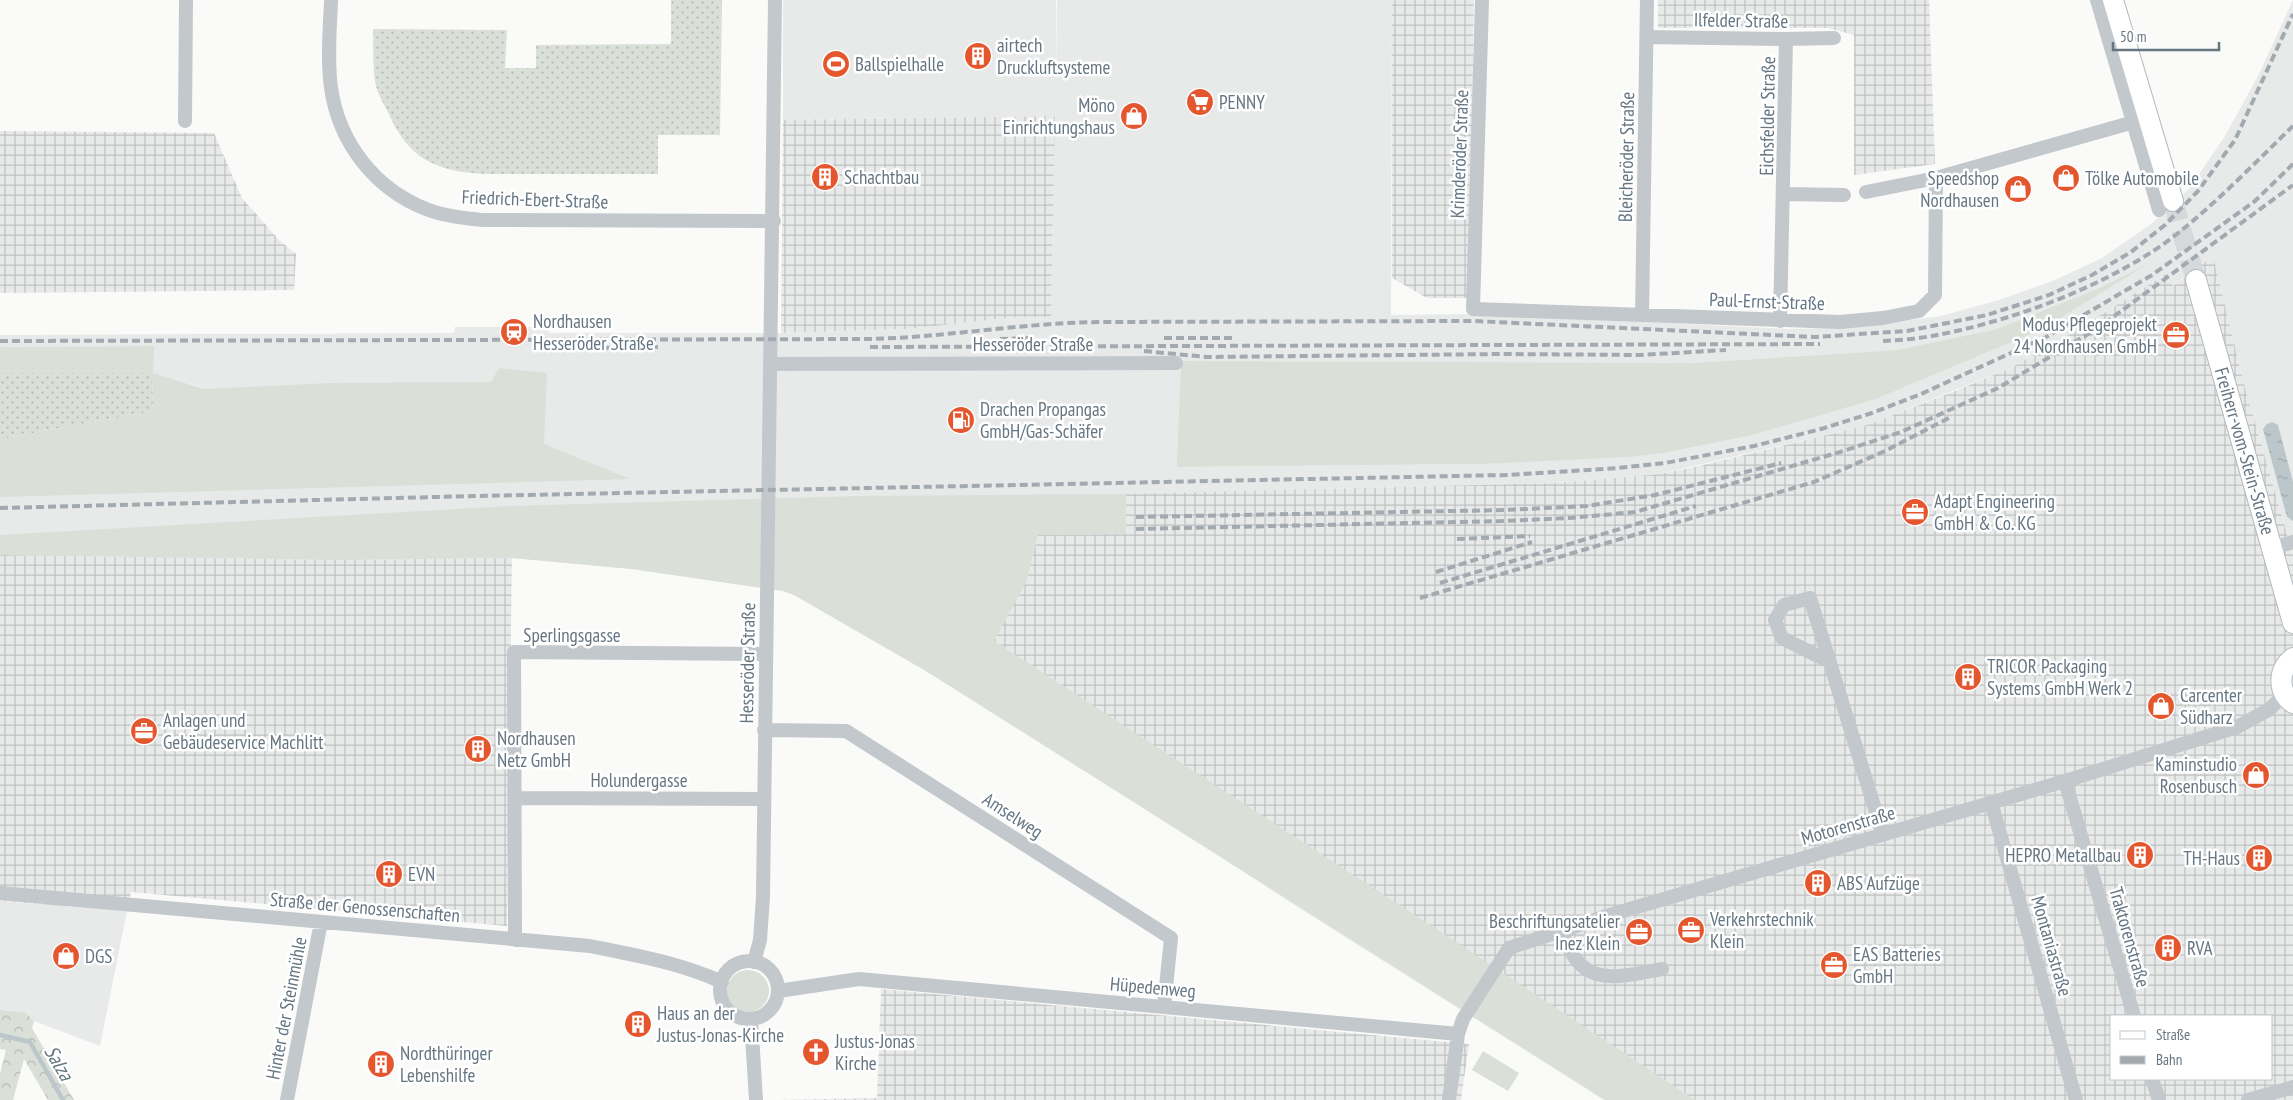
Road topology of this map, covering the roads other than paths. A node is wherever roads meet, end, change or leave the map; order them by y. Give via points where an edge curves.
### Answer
1 (186, 0) edge
2 (331, 0) edge
3 (775, 0) edge
4 (1482, 0) edge
5 (1647, 0) edge
6 (2097, 0) edge
7 (2113, 0) edge
8 (1647, 38) junction
9 (1834, 38) dead end
10 (1786, 39) junction
11 (185, 121) dead end
12 (2134, 122) junction
13 (1936, 178) junction
14 (1866, 192) dead end
15 (1784, 194) junction
16 (1844, 195) dead end
17 (2166, 206) joint
18 (774, 221) junction
19 (2196, 280) tunnel mouth
20 (1473, 309) joint
21 (1642, 315) junction
22 (1780, 321) junction
23 (1176, 363) dead end
24 (771, 364) junction
25 (2293, 542) edge
26 (2273, 548) junction
27 (2293, 623) edge
28 (766, 654) junction
29 (2293, 658) edge
30 (1830, 662) junction
31 (2289, 699) edge
32 (764, 730) junction
33 (2065, 781) junction
34 (516, 798) junction
35 (763, 799) junction
36 (1991, 802) junction
37 (1882, 835) junction
38 (0, 893) edge
39 (321, 922) junction
40 (1561, 930) junction
41 (515, 940) junction
42 (754, 962) junction
43 (1662, 969) dead end
44 (722, 982) junction
45 (778, 991) junction
46 (1164, 1007) junction
47 (2134, 1015) edge
48 (750, 1019) junction
49 (1458, 1034) junction
50 (2152, 1080) edge
51 (2293, 1087) edge
52 (287, 1100) edge
53 (756, 1100) edge
54 (1449, 1100) edge
55 (2076, 1100) edge
56 (2159, 1100) edge
57 (2248, 1100) edge

1 - 11 street
2 - 18 street, Friedrich-Ebert-Straße via 329,63 336,113 360,160 381,182 403,198 427,209 483,220
3 - 18 street, Hesseröder Straße
4 - 20 street, Krimderöder Straße
5 - 8 street, Bleicheröder Straße
6 - 12 street
7 - 17 main road
8 - 10 street, Ilfelder Straße
8 - 21 street, Bleicheröder Straße
9 - 10 street, Ilfelder Straße
10 - 15 street, Eichsfelder Straße
12 - 13 street
12 - 17 street
13 - 14 street
13 - 22 street, Paul-Ernst-Straße via 1934,295 1918,311 1840,322
15 - 16 street, Eichsfelder Straße
15 - 22 street, Eichsfelder Straße
18 - 24 street, Hesseröder Straße
19 - 26 main road, Freiherr-vom-Stein-Straße
20 - 21 street, Paul-Ernst-Straße
21 - 22 street, Paul-Ernst-Straße
23 - 24 street, Hesseröder Straße
24 - 28 street, Hesseröder Straße
25 - 26 street
26 - 27 main road, Freiherr-vom-Stein-Straße
28 - 32 street, Hesseröder Straße
28 - 34 street, Sperlingsgasse via 514,652
29 - 31 main road via 2283,669 2281,677
30 - 30 street via 1810,598 1784,605 1775,620 1782,638
30 - 37 street
31 - 33 street, Motorenstraße via 2237,727
32 - 35 street, Hesseröder Straße
32 - 46 street, Amselweg via 846,730 1171,938
33 - 36 street, Motorenstraße
33 - 47 street, Traktorenstraße
34 - 35 street, Holundergasse
34 - 41 street, Sperlingsgasse
35 - 42 street, Hesseröder Straße via 763,897 760,940
36 - 37 street, Motorenstraße
36 - 55 street, Montaniastraße
37 - 40 street, Motorenstraße
38 - 39 street, Straße der Genossenschaften
39 - 41 street, Straße der Genossenschaften
39 - 52 street, Hinter der Steinmühle
40 - 43 street via 1575,959 1594,973 1616,976
40 - 49 street, Motorenstraße via 1509,948 1463,1018
41 - 44 street, Straße der Genossenschaften via 590,946 652,958 698,971
42 - 44 street via 739,963
42 - 45 street via 767,968 774,976
44 - 48 street via 720,993 725,1006 734,1015
45 - 46 street, Hüpedenweg via 859,979
45 - 48 street via 770,1010
46 - 49 street, Hüpedenweg
48 - 53 street
49 - 54 street
50 - 56 street
51 - 57 street

